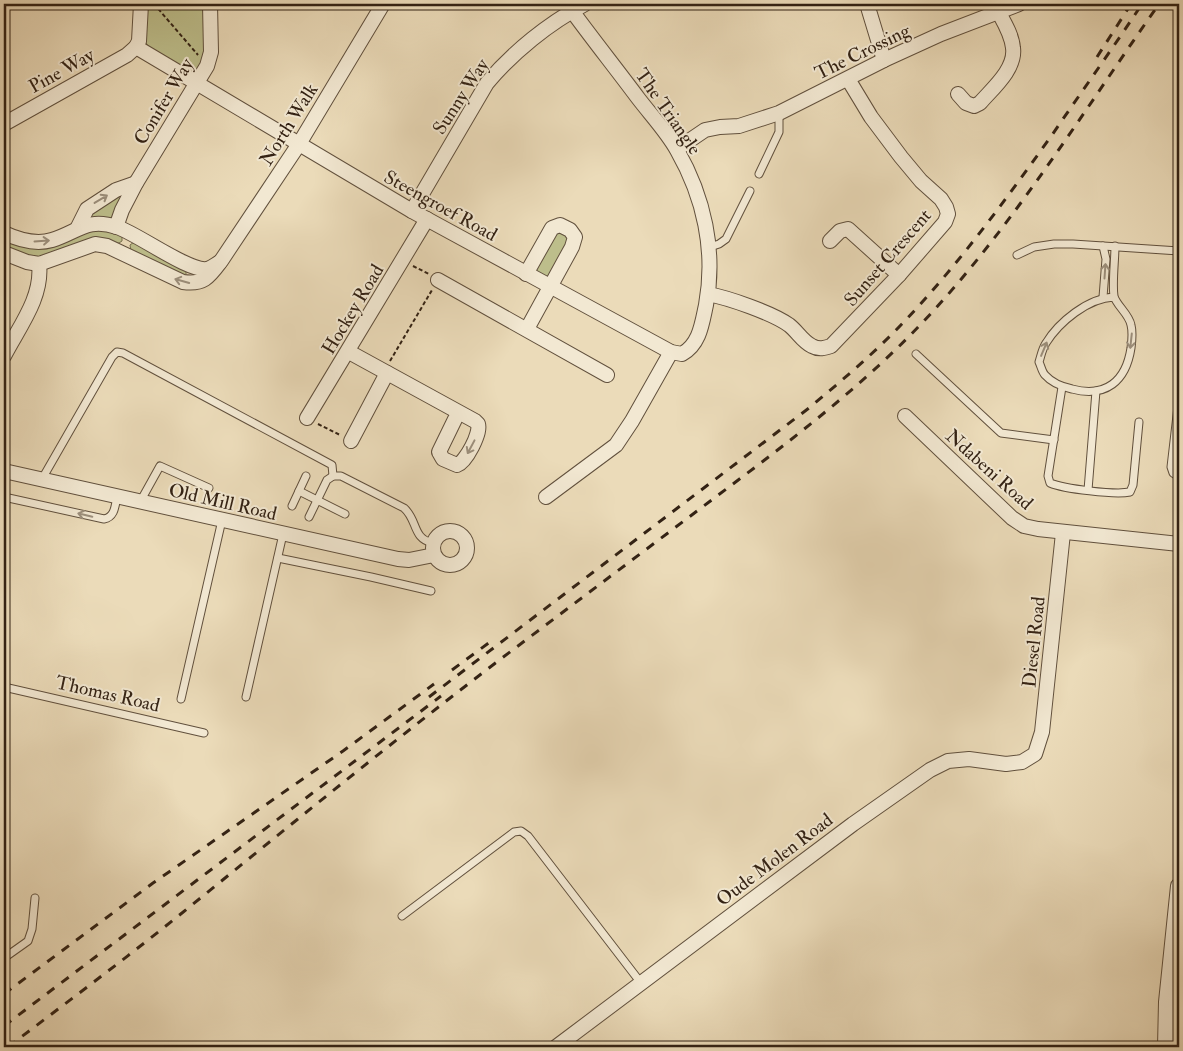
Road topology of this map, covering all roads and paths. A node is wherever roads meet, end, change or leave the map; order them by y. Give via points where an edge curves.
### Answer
1 (141, 4) edge
2 (154, 4) edge
3 (210, 4) edge
4 (383, 4) edge
5 (585, 4) edge
6 (867, 4) edge
7 (1019, 4) edge
8 (570, 7) edge
9 (998, 11) junction
10 (136, 47) junction
11 (884, 60) junction
12 (207, 66) junction
13 (848, 79) junction
14 (197, 82) junction
15 (958, 94) dead end
16 (779, 113) junction
17 (4, 124) edge
18 (299, 144) junction
19 (677, 149) junction
20 (759, 174) dead end
21 (136, 183) junction
22 (750, 191) dead end
23 (412, 211) junction
24 (427, 220) junction
25 (78, 227) junction
26 (116, 227) junction
27 (4, 233) edge
28 (131, 233) junction
29 (830, 241) dead end
30 (1103, 246) junction
31 (1115, 246) junction
32 (710, 247) junction
33 (1179, 251) edge
34 (120, 252) junction
35 (4, 254) edge
36 (1017, 255) dead end
37 (403, 260) junction
38 (221, 261) junction
39 (39, 264) junction
40 (526, 274) junction
41 (899, 275) junction
42 (438, 280) junction
43 (550, 286) junction
44 (708, 294) junction
45 (1114, 297) junction
46 (1103, 298) junction
47 (527, 329) junction
48 (349, 352) junction
49 (671, 352) junction
50 (916, 354) dead end
51 (4, 356) edge
52 (385, 372) junction
53 (607, 375) dead end
54 (1062, 387) junction
55 (1096, 391) junction
56 (1179, 398) edge
57 (458, 413) dead end
58 (905, 416) dead end
59 (307, 418) joint
60 (1139, 422) dead end
61 (1054, 440) junction
62 (351, 441) joint
63 (4, 471) edge
64 (306, 476) dead end
65 (333, 476) junction
66 (1179, 476) edge
67 (42, 480) junction
68 (209, 488) dead end
69 (1088, 490) junction
70 (299, 491) junction
71 (117, 496) junction
72 (4, 497) edge
73 (546, 497) dead end
74 (317, 500) junction
75 (140, 502) junction
76 (292, 506) dead end
77 (344, 514) dead end
78 (309, 516) dead end
79 (222, 520) junction
80 (1063, 533) junction
81 (283, 534) junction
82 (1179, 544) edge
83 (434, 549) joint
84 (278, 558) junction
85 (431, 591) dead end
86 (4, 686) edge
87 (246, 697) dead end
88 (181, 699) dead end
89 (204, 732) dead end
90 (1035, 754) joint
91 (1179, 886) edge
92 (36, 898) dead end
93 (402, 916) dead end
94 (4, 958) edge
95 (1174, 980) edge
96 (641, 983) junction
97 (556, 1047) edge
98 (1166, 1047) edge

1 - 10 street
2 - 12 path
3 - 12 street, Conifer Way via 211,52
4 - 18 street, North Walk
5 - 8 street, Sunny Way
6 - 11 street
7 - 9 street, The Crossing
8 - 19 street, The Triangle
8 - 23 street, Sunny Way via 501,66 487,83
9 - 11 street, The Crossing
9 - 15 street via 1013,48 1011,63 980,103 974,106 966,103
10 - 14 street
10 - 17 street, Pine Way
11 - 13 street, The Crossing
12 - 14 street, Conifer Way
13 - 16 street, The Crossing
13 - 41 street, Sunset Crescent via 901,157 941,199 948,214 945,222
14 - 18 street, Steengroef Road
14 - 21 street, Conifer Way
16 - 19 street, The Crossing via 739,126 705,130
16 - 20 lane via 779,132
18 - 23 street, Steengroef Road
18 - 38 street, North Walk
19 - 32 street, The Triangle via 697,191
25 -> 21 street via 87,209 116,190
21 - 26 street, Conifer Way
22 - 32 lane via 726,239
23 - 24 street, Steengroef Road
24 - 37 street, Hockey Road
24 - 40 street, Steengroef Road
25 - 26 street via 99,223
27 -> 25 street via 39,242
26 - 28 street
28 - 34 street
28 - 38 street via 200,269
29 - 41 street via 840,231 848,229
30 - 31 lane
30 - 36 lane via 1043,245
46 -> 30 lane via 1106,259
31 - 33 lane
31 - 45 lane
32 - 44 street, The Triangle
38 -> 34 street, North Walk via 211,274 195,284 172,278
34 - 39 street via 95,244
35 - 39 street
37 - 42 path
37 - 48 street, Hockey Road
39 - 51 street via 41,277 36,294
40 - 43 street, Steengroef Road
40 - 43 street via 552,228 565,227 573,233 574,242
41 - 44 street, Sunset Crescent via 831,346 823,349 813,347 776,318 723,296
42 - 47 street
42 - 52 path
43 - 47 street
43 - 49 street, Steengroef Road
44 - 49 street, The Triangle via 698,338 682,354
45 - 46 lane
45 -> 55 lane via 1131,323 1129,360 1123,374 1111,385
54 -> 46 lane via 1045,375 1039,362 1044,345 1073,314
47 - 53 street
48 - 52 street
48 - 59 street, Hockey Road
49 - 73 street via 616,445
50 - 61 lane via 1001,433
52 - 57 street
52 - 62 street
54 - 55 lane
54 - 61 lane
55 - 69 lane
56 - 66 lane via 1171,466
58 - 80 street, Ndabeni Road via 1012,518 1024,526
59 - 62 path
60 - 69 lane via 1130,492
61 - 69 lane via 1048,476 1050,483
63 - 67 street, Old Mill Road
64 - 70 lane
65 - 67 lane via 332,465 117,352
65 - 74 lane via 326,480
65 - 83 lane via 341,476 404,508 411,514 416,530
67 - 71 street, Old Mill Road
68 - 75 lane via 160,466
70 - 74 lane
70 - 76 lane
71 -> 72 lane via 113,513 104,520
71 - 75 street, Old Mill Road
74 - 77 lane
74 - 78 lane
75 - 79 street, Old Mill Road
79 - 81 street, Old Mill Road
79 - 88 lane
80 - 82 street, Ndabeni Road
80 - 90 street, Diesel Road via 1042,732
81 - 83 street, Old Mill Road via 398,559 409,560
81 - 84 lane
84 - 85 lane
84 - 87 lane
86 - 89 lane, Thomas Road
90 - 96 street, Oude Molen Road via 1022,762 1006,764 948,761 930,770
91 - 95 street
92 - 94 lane via 28,940
93 - 96 lane via 514,832 521,831
95 - 98 street
96 - 97 street, Oude Molen Road

